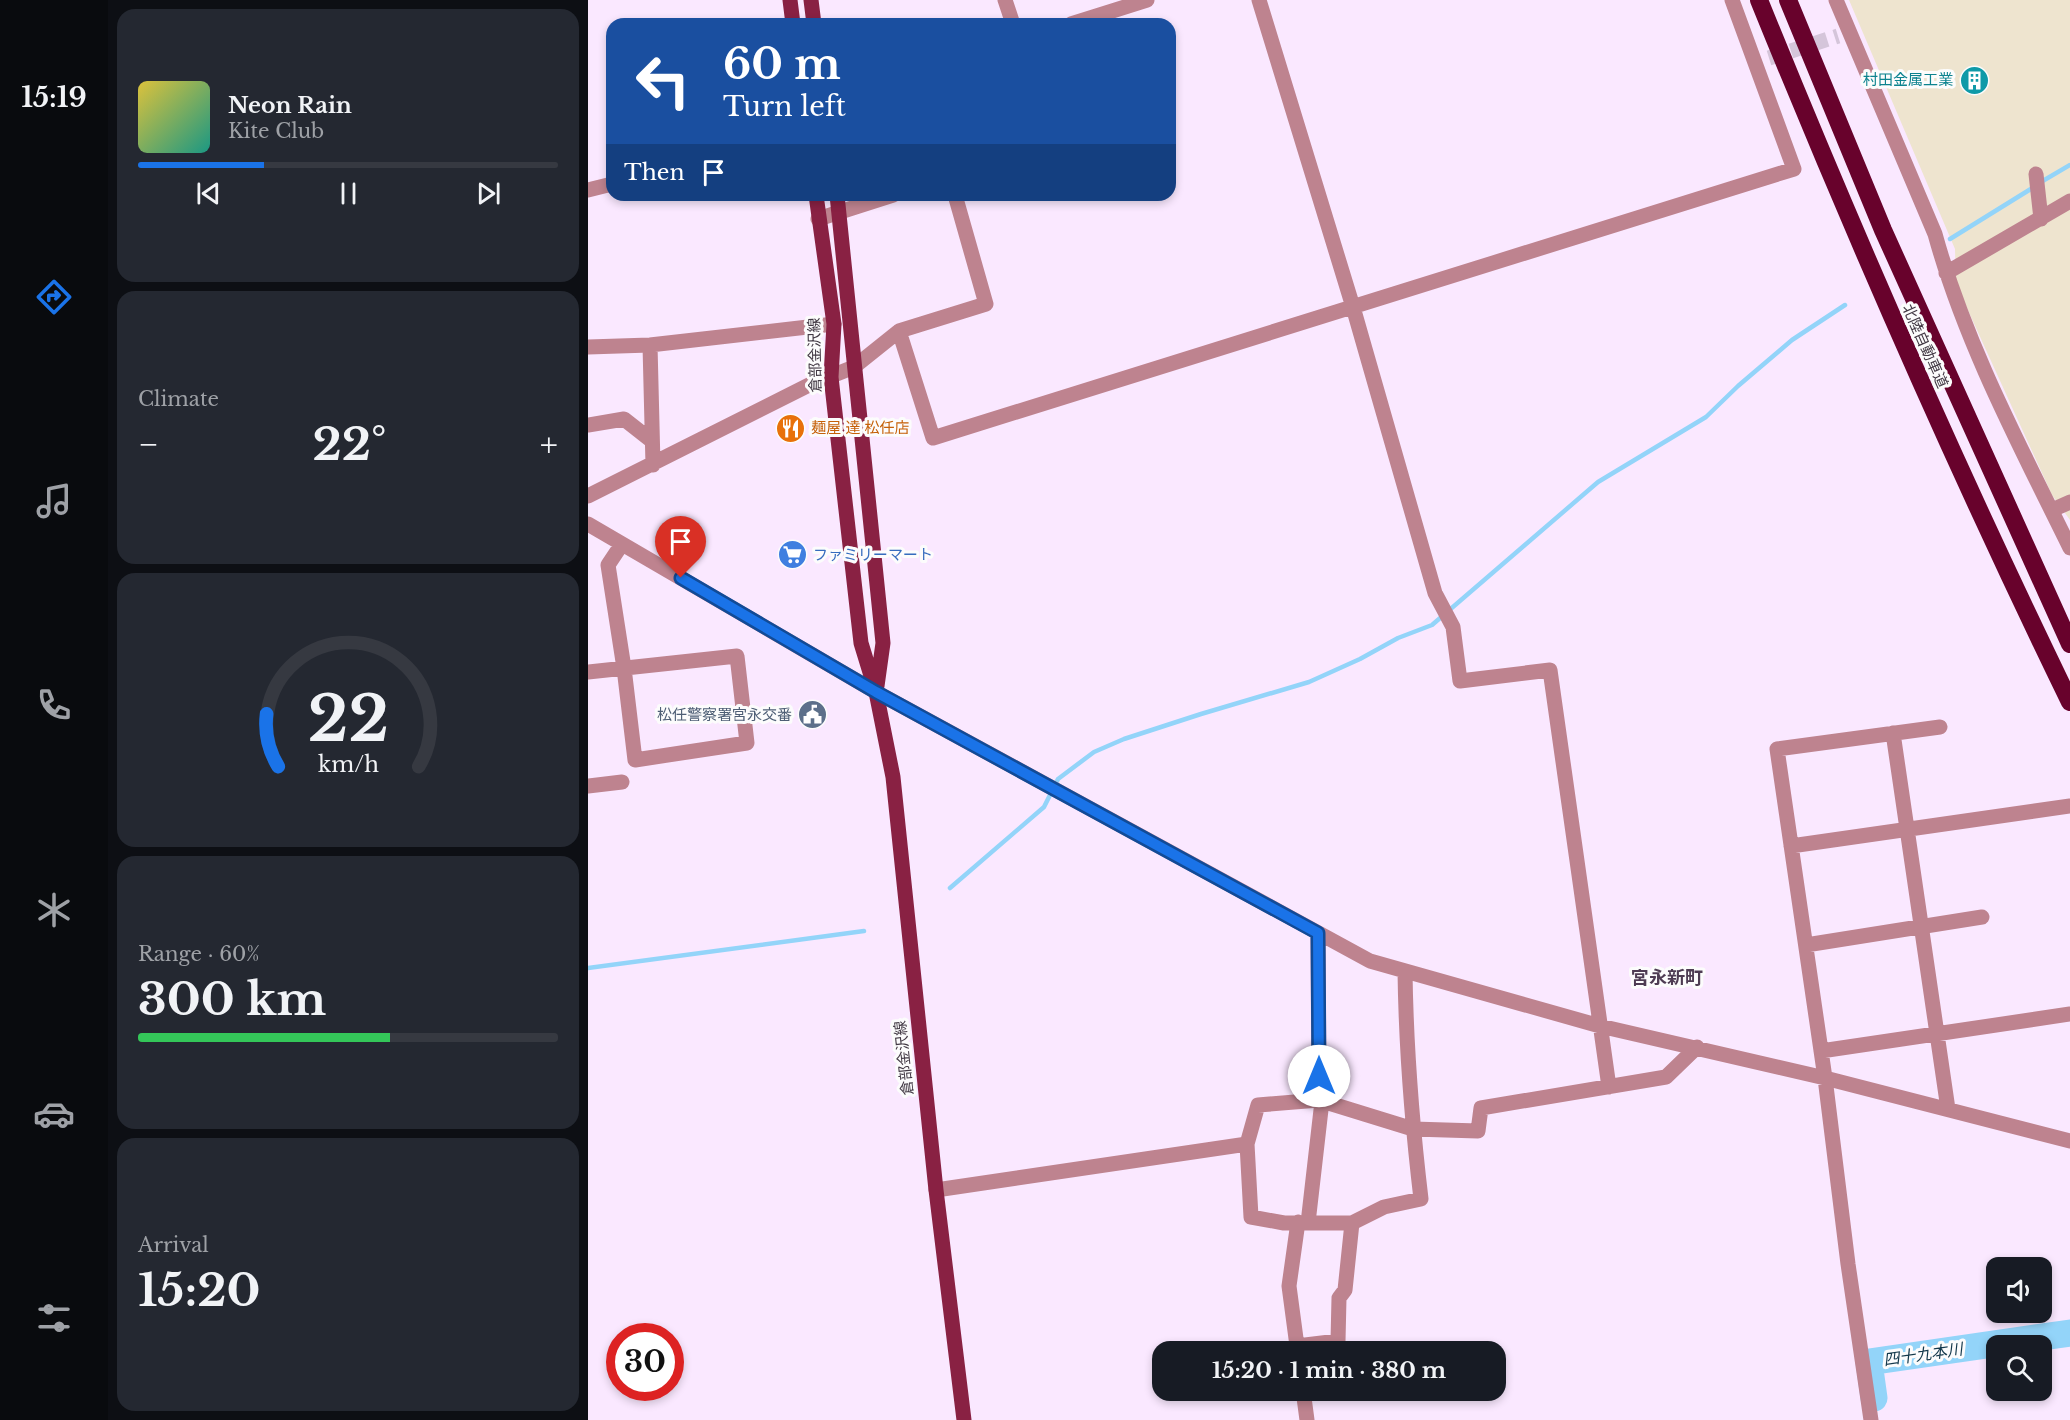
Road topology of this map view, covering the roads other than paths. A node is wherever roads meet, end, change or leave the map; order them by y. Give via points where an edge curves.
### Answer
1 (790, 0) edge
2 (811, 0) edge
3 (1005, 0) edge
4 (1147, 0) edge
5 (1258, 0) edge
6 (1732, 0) edge
7 (1759, 0) edge
8 (1788, 0) edge
9 (1836, 0) edge
10 (793, 18) edge
11 (813, 18) edge
12 (1010, 18) edge
13 (1090, 18) edge
14 (2036, 174) dead end
15 (606, 186) edge
16 (588, 190) edge
17 (816, 201) edge
18 (838, 201) edge
19 (874, 201) edge
20 (957, 201) edge
21 (2070, 201) edge
22 (839, 212) junction
23 (2040, 213) junction
24 (818, 219) junction
25 (1946, 273) junction
26 (1353, 307) junction
27 (834, 324) junction
28 (898, 332) junction
29 (650, 345) junction
30 (588, 347) edge
31 (854, 367) junction
32 (831, 377) junction
33 (588, 425) edge
34 (652, 441) junction
35 (654, 465) junction
36 (588, 496) edge
37 (2070, 502) edge
38 (2052, 510) junction
39 (588, 524) edge
40 (622, 544) junction
41 (2070, 548) edge
42 (2070, 644) edge
43 (624, 668) junction
44 (588, 672) edge
45 (876, 692) junction
46 (2070, 702) edge
47 (1940, 727) dead end
48 (1893, 733) junction
49 (622, 782) dead end
50 (588, 786) edge
51 (2070, 806) edge
52 (1908, 828) junction
53 (1791, 846) junction
54 (1982, 917) dead end
55 (1922, 926) junction
56 (1318, 933) junction
57 (1806, 945) junction
58 (1405, 971) junction
59 (2070, 1014) edge
60 (1600, 1026) junction
61 (1937, 1033) junction
62 (1697, 1047) junction
63 (1821, 1051) junction
64 (1825, 1078) junction
65 (1609, 1087) junction
66 (1321, 1100) junction
67 (1948, 1109) junction
68 (1413, 1129) junction
69 (2066, 1138) edge
70 (1247, 1144) junction
71 (936, 1190) junction
72 (1303, 1222) junction
73 (1352, 1223) junction
74 (1296, 1341) edge
75 (1338, 1341) edge
76 (1304, 1401) edge
77 (964, 1420) edge
78 (1307, 1420) edge
79 (1871, 1420) edge

1 - 10 main road
2 - 11 main road
3 - 12 street
4 - 13 street
5 - 26 street
6 - 26 street via 1762,60 1794,169
7 - 46 highway, 北陸自動車道 via 1927,396
8 - 42 highway, 北陸自動車道 via 1888,241
9 - 25 street via 1843,34 1935,234
14 - 23 street
15 - 16 street
17 - 24 main road, 倉部金沢線
18 - 22 main road, 倉部金沢線
19 - 22 street
20 - 28 street via 986,304
21 - 23 street
22 - 24 street
22 - 31 main road, 倉部金沢線
23 - 25 street
24 - 27 main road, 倉部金沢線
25 - 38 street via 1994,390
26 - 28 street via 933,438
26 - 60 street via 1435,593 1453,627 1460,681 1550,670
27 - 29 street
27 - 32 main road, 倉部金沢線
28 - 31 street
29 - 30 street
29 - 34 street
31 - 32 street
31 - 45 main road, 倉部金沢線 via 883,643
32 - 35 street
32 - 45 main road, 倉部金沢線 via 861,643
33 - 34 street via 624,419
34 - 35 street
35 - 36 street
37 - 38 street
38 - 41 street
39 - 40 street
40 - 43 street via 608,565
40 - 45 street
43 - 43 street via 635,760 747,743 737,656
43 - 44 street
45 - 56 street
45 - 71 main road, 倉部金沢線 via 893,777
47 - 48 street
48 - 52 street
48 - 53 street via 1777,749
49 - 50 street
51 - 52 street
52 - 53 street
52 - 55 street
53 - 57 street
54 - 55 street
55 - 57 street
55 - 61 street
56 - 58 street via 1370,961
56 - 66 street
57 - 63 street
58 - 60 street
58 - 68 street
59 - 61 street
60 - 62 street
60 - 65 street
61 - 63 street
61 - 67 street
62 - 64 street
62 - 65 street via 1666,1077
63 - 64 street
64 - 67 street
64 - 79 street
65 - 68 street via 1481,1108 1478,1131
66 - 68 street
66 - 70 street via 1258,1105
66 - 72 street
67 - 69 street
68 - 73 street via 1421,1199 1384,1207
70 - 71 street
70 - 72 street via 1251,1217
71 - 77 main road, 倉部金沢線
72 - 73 street
72 - 74 street via 1289,1286
73 - 75 street via 1345,1290 1339,1298
76 - 78 street

